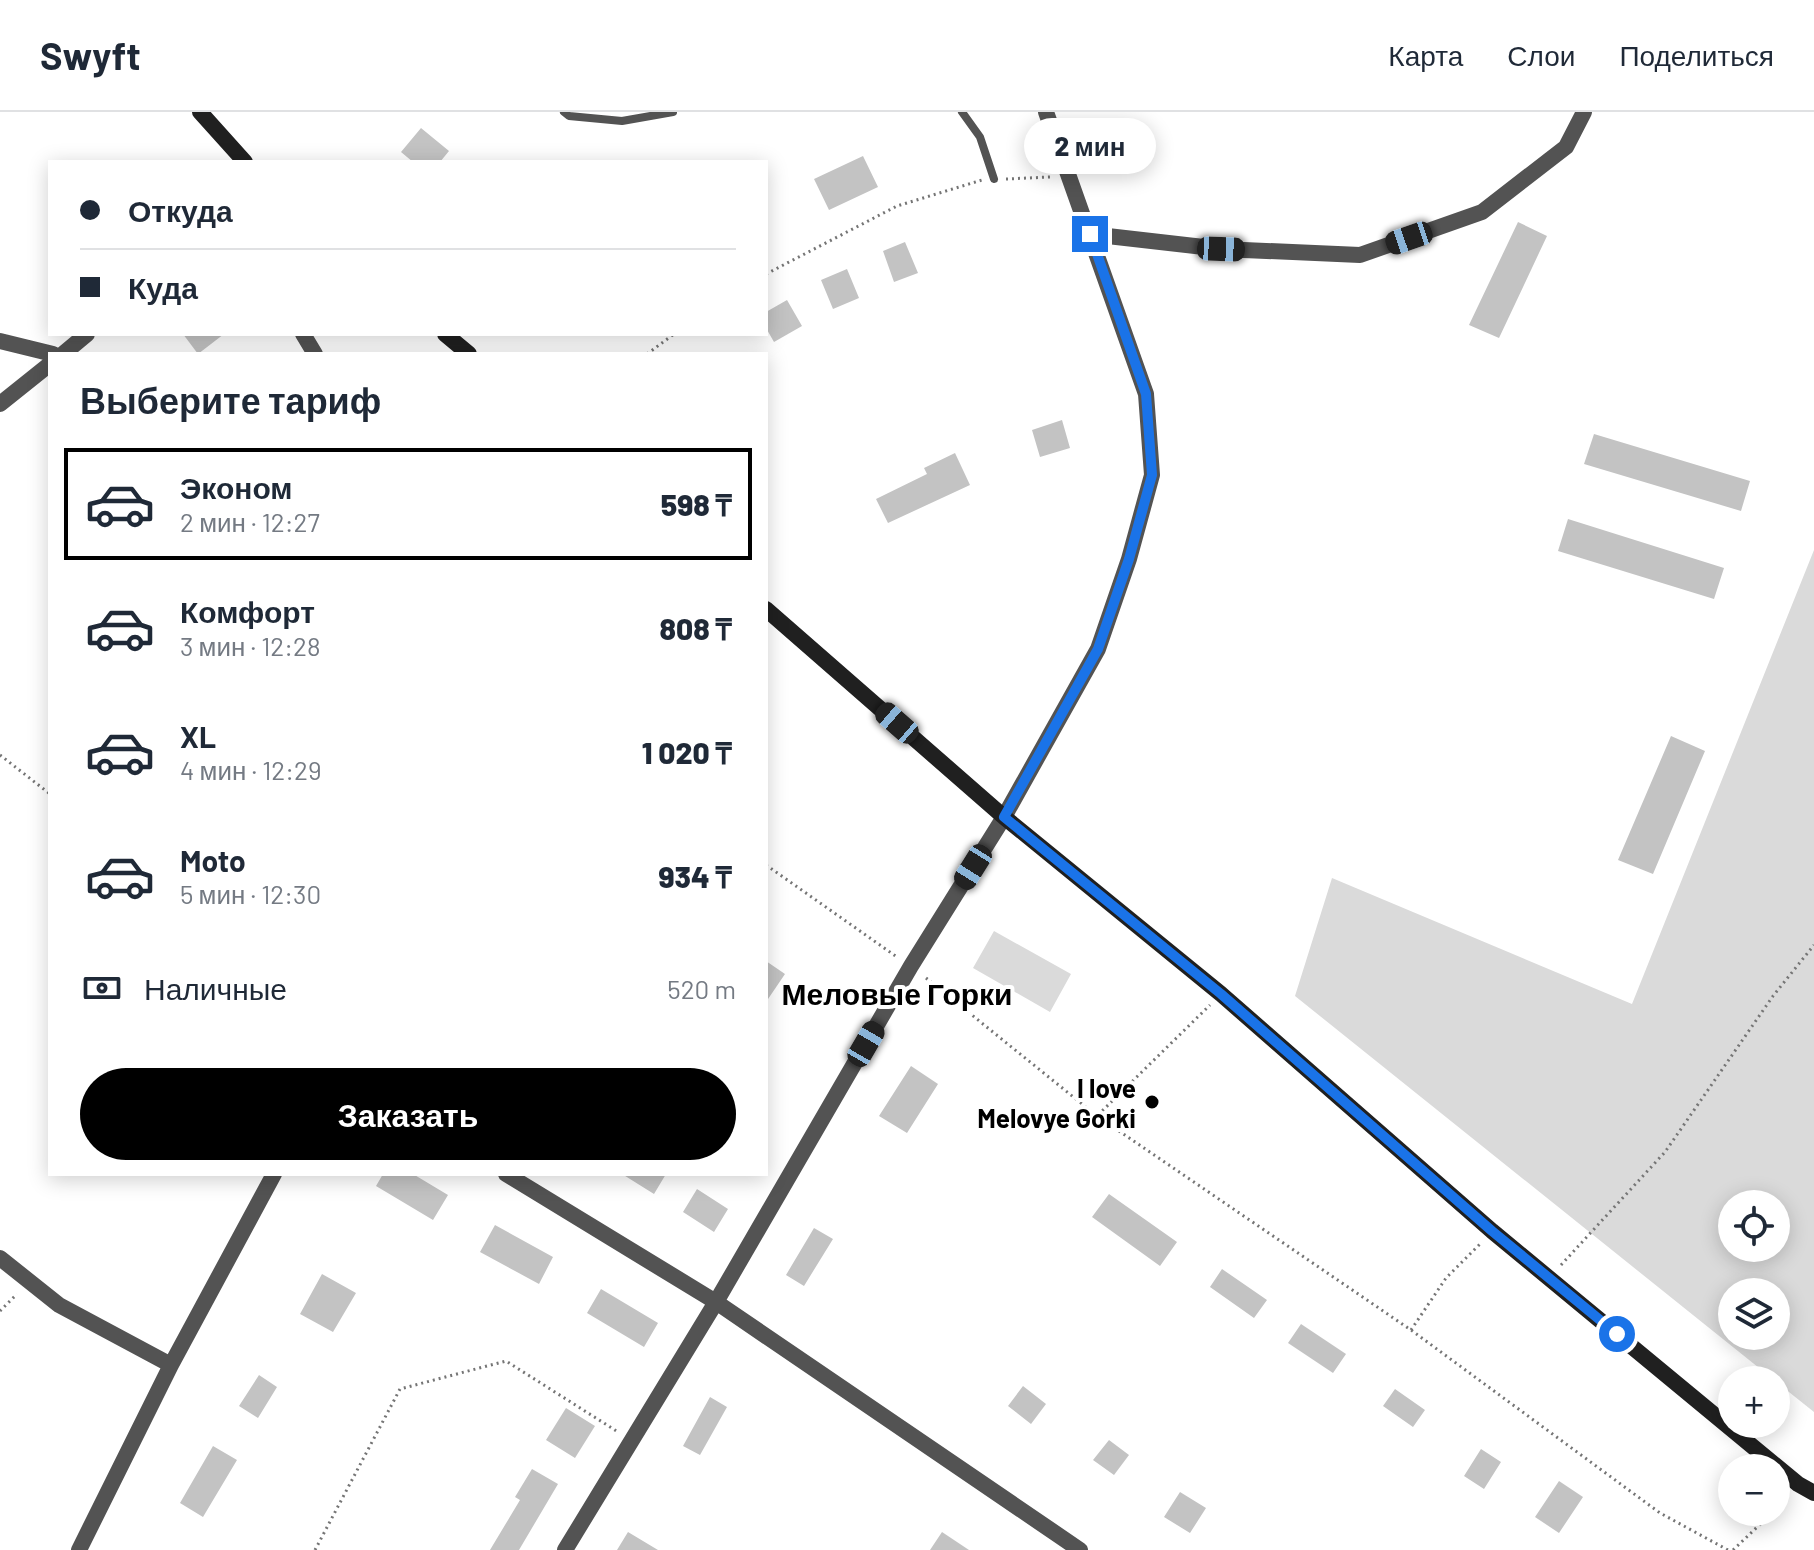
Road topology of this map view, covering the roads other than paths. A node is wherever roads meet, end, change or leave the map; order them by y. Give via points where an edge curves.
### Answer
1 (200, 112) edge
2 (564, 112) edge
3 (673, 112) edge
4 (962, 112) edge
5 (1046, 112) edge
6 (1584, 112) edge
7 (243, 160) edge
8 (994, 179) road end
9 (1090, 234) junction
10 (85, 336) edge
11 (447, 336) edge
12 (0, 341) edge
13 (65, 352) edge
14 (467, 352) edge
15 (48, 353) edge
16 (48, 366) edge
17 (0, 404) edge
18 (768, 611) edge
19 (1004, 817) junction
20 (273, 1176) edge
21 (509, 1176) edge
22 (0, 1258) edge
23 (716, 1302) junction
24 (171, 1365) junction
25 (1814, 1493) edge
26 (79, 1550) edge
27 (565, 1550) edge
28 (1080, 1550) edge

1 - 7 street
2 - 3 lane via 622,121
4 - 8 lane via 980,137
5 - 9 street
6 - 9 street via 1566,147 1482,212 1360,255 1221,249
9 - 19 street via 1146,394 1152,475 1098,649
10 - 13 street
11 - 14 street
12 - 15 street
16 - 17 street
18 - 19 street
19 - 23 street
19 - 25 street via 1221,994 1492,1231
20 - 24 street
21 - 23 street
22 - 24 street via 59,1305
23 - 27 street
23 - 28 street
24 - 26 street

